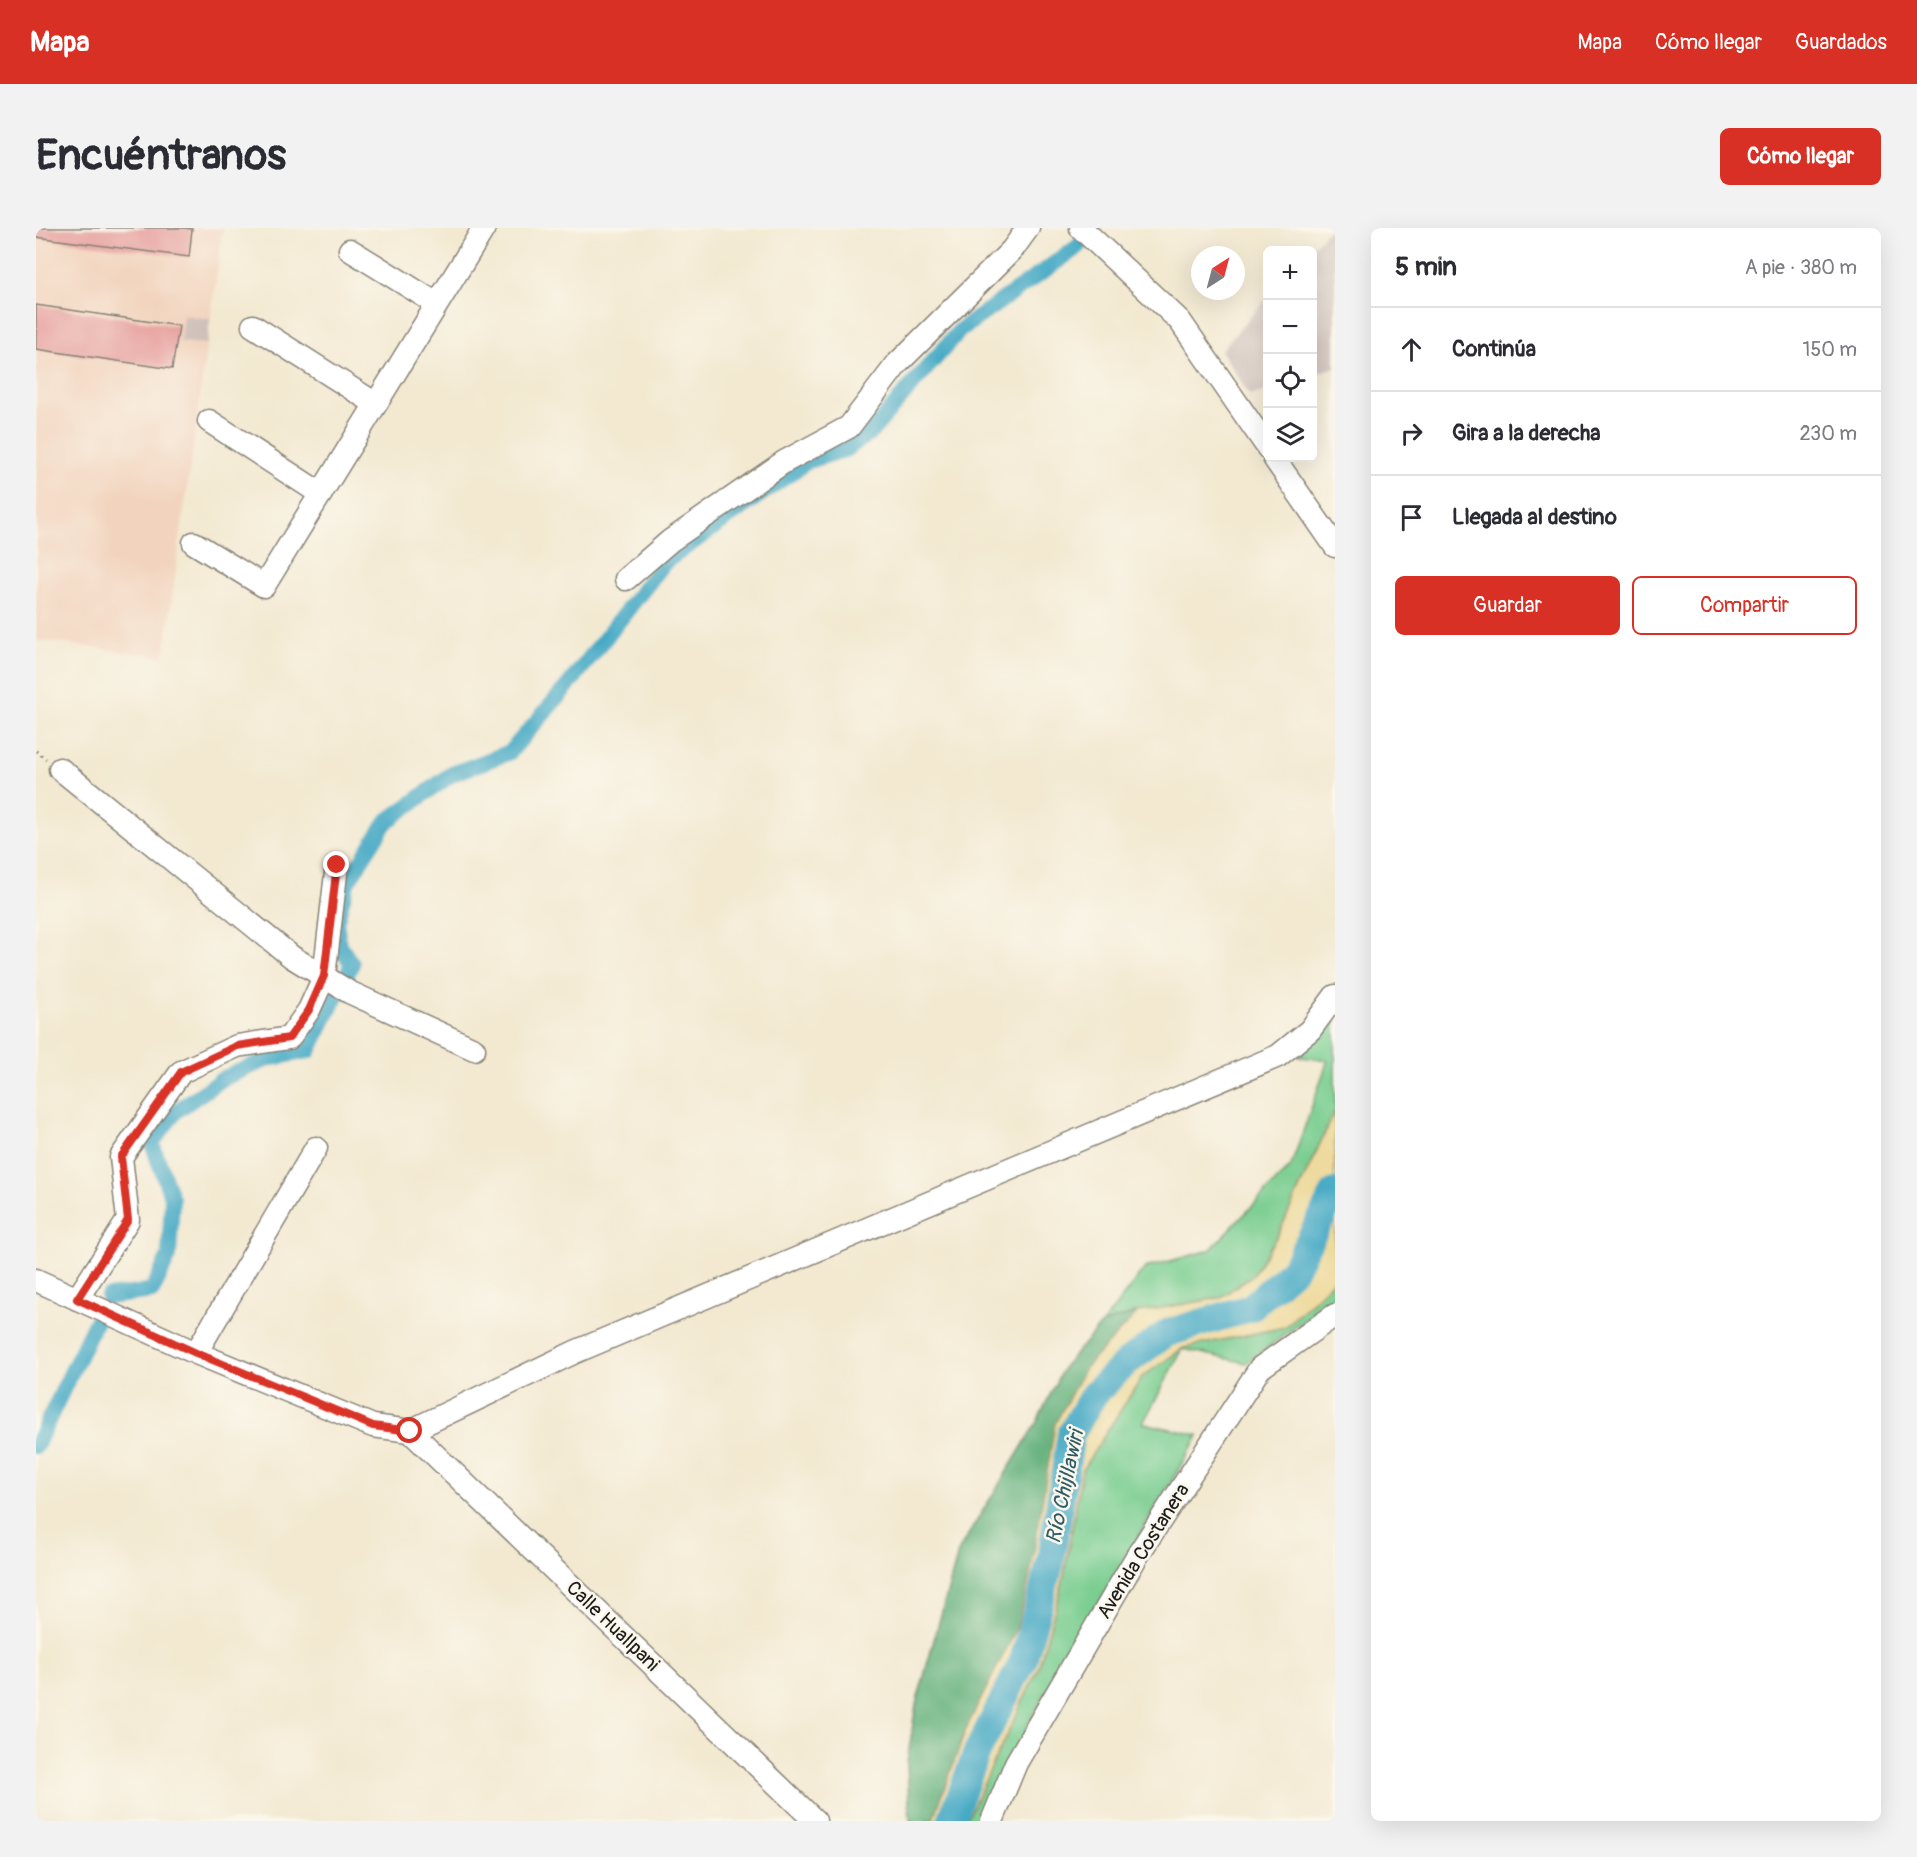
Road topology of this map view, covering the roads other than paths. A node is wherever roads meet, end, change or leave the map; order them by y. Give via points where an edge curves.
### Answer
1 (484, 228) edge
2 (1028, 228) edge
3 (1086, 232) edge
4 (350, 250) dead end
5 (437, 304) junction
6 (253, 326) dead end
7 (376, 404) junction
8 (208, 421) dead end
9 (1263, 441) edge
10 (1277, 462) edge
11 (321, 494) junction
12 (194, 543) dead end
13 (1335, 546) edge
14 (626, 579) dead end
15 (60, 769) dead end
16 (337, 865) dead end
17 (335, 984) junction
18 (1335, 996) edge
19 (474, 1049) dead end
20 (316, 1148) dead end
21 (36, 1280) edge
22 (77, 1299) junction
23 (1335, 1315) edge
24 (196, 1353) junction
25 (410, 1431) junction
26 (815, 1821) edge
27 (992, 1821) edge

1 - 5 street
2 - 14 street via 1012,250 897,364 849,427 784,462 670,541
3 - 9 street via 1180,321
4 - 5 street
5 - 7 street
6 - 7 street
7 - 11 street
8 - 11 street
10 - 13 street
11 - 12 street via 264,586
15 - 17 street via 292,957
16 - 17 street
17 - 19 street
17 - 22 street via 289,1038 237,1046 181,1072 121,1157 128,1220
18 - 25 street via 1310,1030 1278,1056 574,1352
20 - 24 street
21 - 22 street
22 - 24 street
23 - 27 street, Avenida Costanera via 1260,1368 1131,1566 1016,1763
24 - 25 street via 373,1426
25 - 26 street, Calle Huallpani

